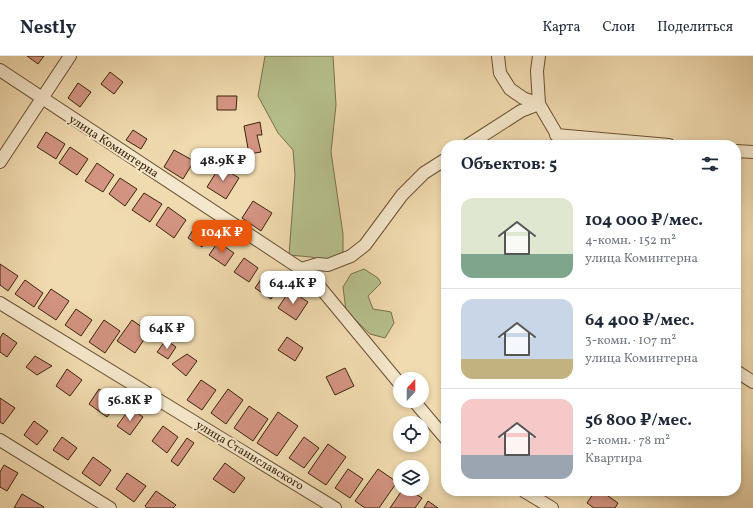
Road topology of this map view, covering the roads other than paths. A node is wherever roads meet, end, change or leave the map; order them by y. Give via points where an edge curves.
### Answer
1 (70, 56) edge
2 (498, 56) edge
3 (538, 56) edge
4 (0, 70) edge
5 (43, 99) junction
6 (539, 104) junction
7 (476, 140) edge
8 (559, 140) edge
9 (741, 151) edge
10 (753, 152) edge
11 (0, 162) edge
12 (441, 162) edge
13 (301, 269) junction
14 (0, 302) edge
15 (741, 374) edge
16 (393, 376) edge
17 (753, 382) edge
18 (420, 408) edge
19 (441, 433) edge
20 (0, 440) edge
21 (532, 496) edge
22 (110, 508) edge
23 (335, 508) edge
24 (552, 508) edge

1 - 5 street
2 - 6 street via 500,73 510,89 523,98
3 - 6 street
4 - 5 street, улица Коминтерна
5 - 11 street
5 - 13 street, улица Коминтерна
6 - 7 street via 521,111
6 - 8 street
9 - 10 street
12 - 13 street via 424,173 402,195 365,245 351,256 328,265 318,264
13 - 16 street, улица Коминтерна via 314,280
14 - 23 street, улица Станиславского
15 - 17 street
18 - 19 street
20 - 22 street
21 - 24 street

